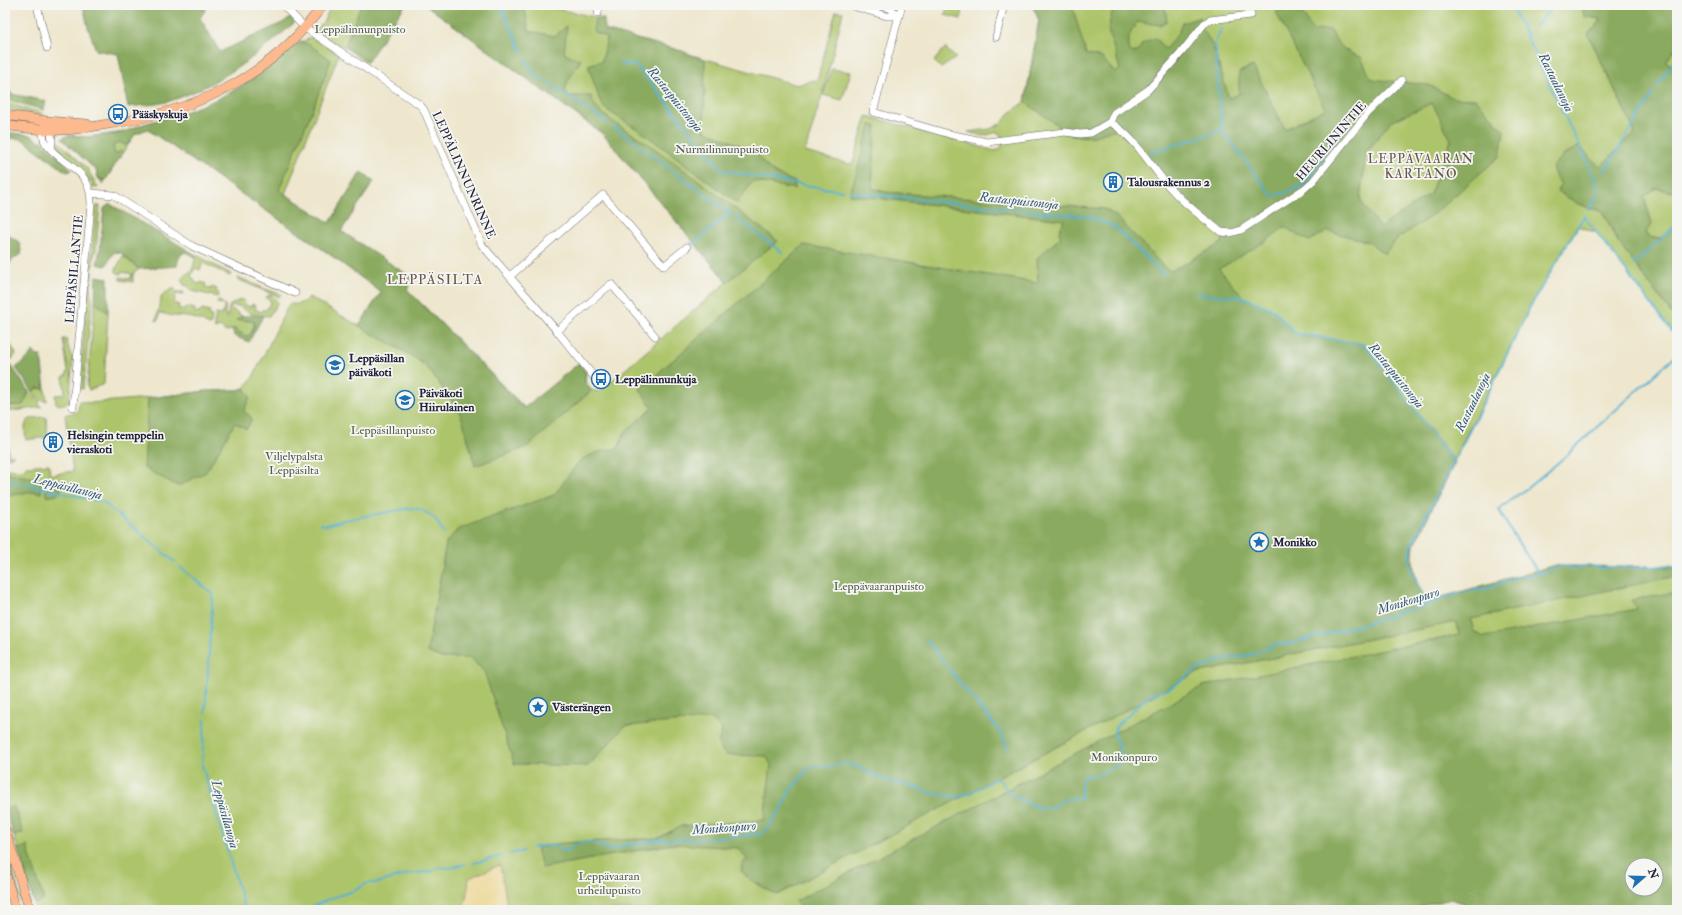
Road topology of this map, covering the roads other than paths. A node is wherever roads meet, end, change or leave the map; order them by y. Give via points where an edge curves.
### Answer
1 (37, 5) edge
2 (283, 5) edge
3 (323, 5) edge
4 (600, 5) edge
5 (849, 5) edge
6 (878, 5) edge
7 (902, 5) edge
8 (1004, 5) edge
9 (598, 13) dead end
10 (1251, 15) dead end
11 (899, 16) junction
12 (304, 27) junction
13 (996, 37) dead end
14 (47, 48) dead end
15 (1402, 80) dead end
16 (5, 115) edge
17 (1110, 122) junction
18 (5, 126) edge
19 (47, 126) junction
20 (91, 193) junction
21 (687, 247) dead end
22 (510, 276) junction
23 (295, 293) dead end
24 (557, 331) junction
25 (655, 336) dead end
26 (595, 378) dead end
27 (73, 407) dead end
28 (5, 829) edge
29 (5, 873) edge
30 (16, 910) edge
31 (30, 910) edge

1 - 14 street
2 - 12 street, LEPPÄLINNUNRINNE
3 - 12 main road
4 - 9 street
5 - 11 street via 888,16
6 - 11 street via 890,8
7 - 11 street
8 - 13 street
10 - 17 street via 1210,20 1204,24 1148,90 1114,113
11 - 17 street via 873,112 980,142 1065,132 1091,133
12 - 19 main road via 254,71 207,98 146,118 101,125
12 - 22 street, LEPPÄLINNUNRINNE via 420,105 480,241
15 - 17 street, HEURLININTIE via 1368,113 1313,181 1241,230 1231,233 1221,232 1183,201 1141,150 1120,128
16 - 19 main road
18 - 19 main road
19 - 20 street via 46,144 81,173
20 - 23 street via 114,195 192,246
20 - 27 street, LEPPÄSILLANTIE
21 - 22 street via 664,266 603,195
22 - 24 street, LEPPÄLINNUNRINNE
24 - 25 street via 611,284
24 - 26 street, LEPPÄLINNUNRINNE
28 - 31 main road
29 - 30 main road

